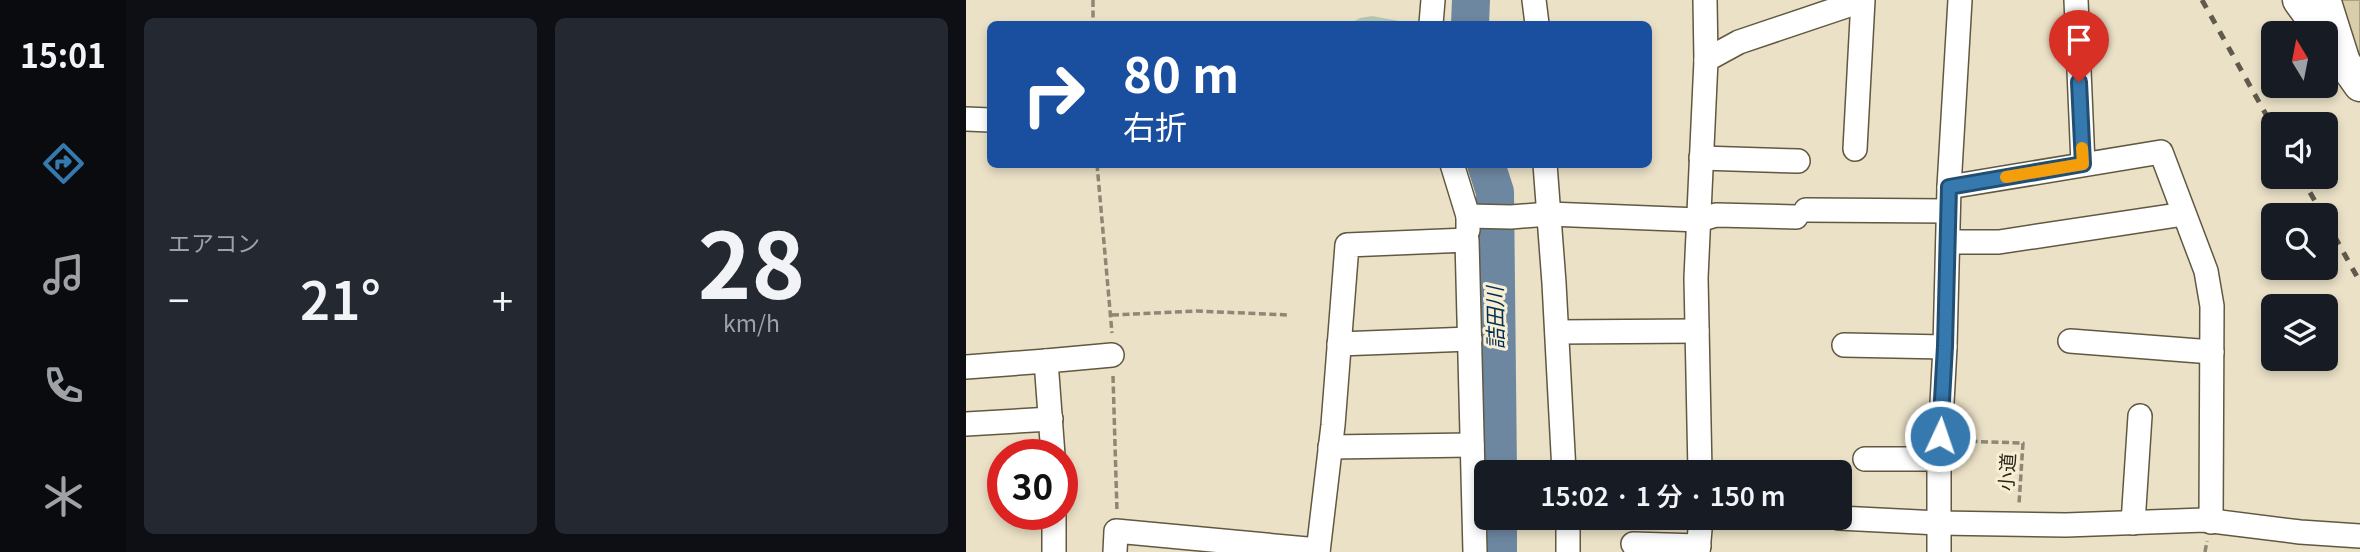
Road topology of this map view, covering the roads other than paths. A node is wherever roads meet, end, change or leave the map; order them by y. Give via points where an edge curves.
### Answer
1 (1433, 0) edge
2 (1534, 0) edge
3 (1704, 0) edge
4 (1855, 0) edge
5 (1863, 0) edge
6 (1960, 0) edge
7 (2076, 0) edge
8 (2299, 0) edge
9 (2329, 0) edge
10 (1833, 5) edge
11 (1431, 21) edge
12 (1536, 21) edge
13 (2314, 21) edge
14 (2338, 55) edge
15 (1706, 60) junction
16 (2355, 79) edge
17 (966, 119) edge
18 (987, 120) edge
19 (1855, 149) dead end
20 (1701, 158) junction
21 (1798, 161) dead end
22 (2083, 164) junction
23 (1453, 168) edge
24 (1545, 168) edge
25 (1949, 187) junction
26 (1948, 211) junction
27 (1549, 214) junction
28 (2183, 214) junction
29 (1468, 216) junction
30 (1699, 220) junction
31 (1467, 240) junction
32 (1948, 242) junction
33 (1697, 331) junction
34 (1557, 332) junction
35 (1470, 339) junction
36 (2070, 341) dead end
37 (1339, 344) junction
38 (1844, 345) dead end
39 (1945, 346) junction
40 (2212, 352) junction
41 (1112, 355) dead end
42 (1046, 361) junction
43 (966, 367) edge
44 (2140, 416) dead end
45 (1051, 419) junction
46 (966, 424) edge
47 (1052, 439) edge
48 (1472, 445) junction
49 (1331, 447) junction
50 (1865, 458) dead end
51 (1939, 458) junction
52 (1563, 460) edge
53 (1700, 460) edge
54 (1852, 518) edge
55 (2211, 522) junction
56 (1940, 523) junction
57 (2133, 523) junction
58 (1054, 530) edge
59 (1568, 530) edge
60 (1700, 530) edge
61 (2360, 536) edge
62 (2320, 543) edge
63 (1633, 544) dead end
64 (1698, 549) edge
65 (1318, 551) edge
66 (1054, 552) edge
67 (1115, 552) edge
68 (1475, 552) edge
69 (1568, 552) edge
70 (1939, 552) edge

1 - 11 street
2 - 12 street
3 - 15 street
4 - 10 street
5 - 19 street
6 - 25 street
7 - 22 street
8 - 13 street
9 - 16 street
10 - 15 street
14 - 16 street
15 - 20 street
17 - 18 street
20 - 21 street
20 - 30 street
22 - 25 street
22 - 28 street via 2161,152
23 - 29 street
24 - 27 street
25 - 26 street
26 - 30 street via 1716,215
26 - 32 street
27 - 29 street
27 - 30 street
27 - 34 street
28 - 32 street via 2000,242
28 - 40 street via 2206,271
29 - 31 street
30 - 33 street
31 - 35 street
31 - 37 street via 1348,245
32 - 39 street
33 - 34 street
33 - 53 street
34 - 52 street
35 - 37 street
35 - 48 street
36 - 40 street
37 - 49 street
38 - 39 street
39 - 51 street
40 - 55 street
41 - 42 street
42 - 43 street
42 - 45 street
44 - 57 street
45 - 46 street
45 - 47 street
48 - 49 street
48 - 68 street
49 - 65 street
50 - 51 street
51 - 56 street
54 - 56 street
55 - 57 street
55 - 62 street
56 - 57 street
56 - 70 street
58 - 66 street
59 - 69 street
60 - 64 street
61 - 62 street
63 - 64 street
65 - 67 street via 1116,531

